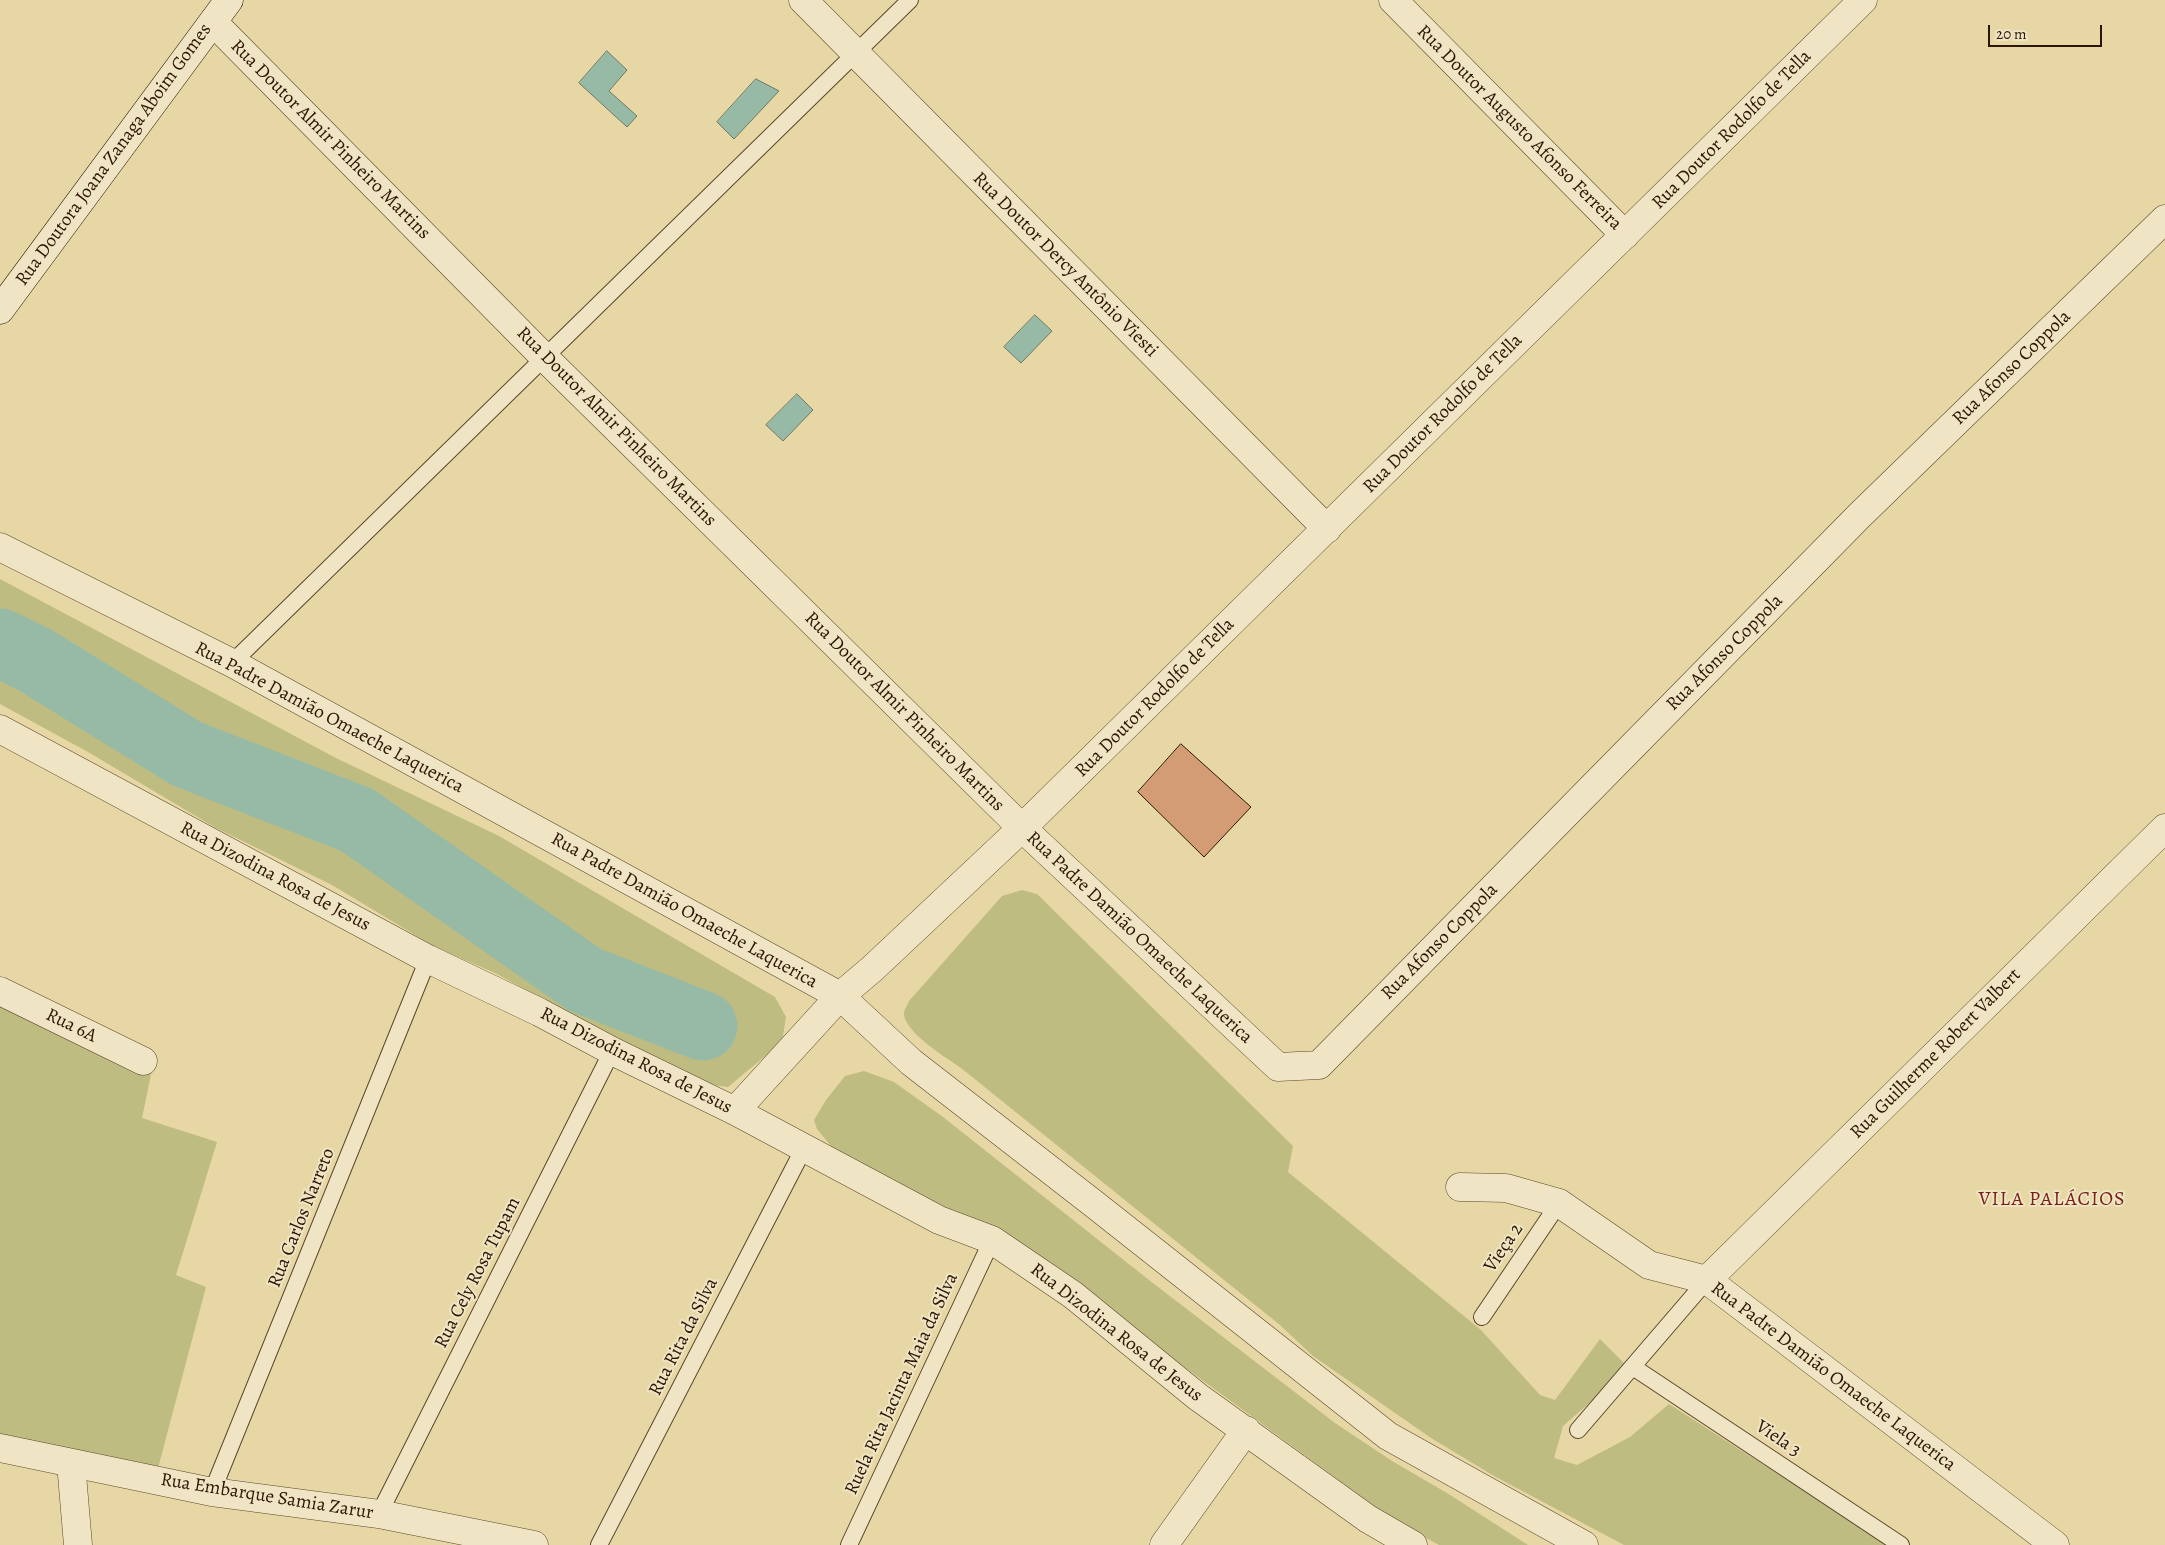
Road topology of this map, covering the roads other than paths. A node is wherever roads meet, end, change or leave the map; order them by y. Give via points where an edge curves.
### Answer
1 (229, 0) edge
2 (803, 0) edge
3 (910, 0) edge
4 (1393, 0) edge
5 (1864, 0) edge
6 (213, 22) junction
7 (855, 54) junction
8 (2165, 219) edge
9 (1624, 235) junction
10 (0, 310) edge
11 (544, 357) junction
12 (1327, 529) junction
13 (0, 547) edge
14 (232, 663) junction
15 (0, 729) edge
16 (1022, 828) junction
17 (2165, 828) edge
18 (428, 959) junction
19 (0, 991) edge
20 (840, 996) junction
21 (612, 1051) junction
22 (143, 1061) dead end
23 (1278, 1067) joint
24 (736, 1111) junction
25 (804, 1148) junction
26 (1460, 1187) dead end
27 (1559, 1203) junction
28 (992, 1240) junction
29 (1707, 1280) junction
30 (1482, 1316) dead end
31 (1633, 1367) junction
32 (1246, 1430) junction
33 (1578, 1430) dead end
34 (0, 1448) edge
35 (71, 1463) junction
36 (212, 1492) junction
37 (379, 1514) junction
38 (78, 1545) edge
39 (534, 1545) edge
40 (599, 1545) edge
41 (849, 1545) edge
42 (1164, 1545) edge
43 (1413, 1545) edge
44 (1584, 1545) edge
45 (1901, 1545) edge
46 (2055, 1545) edge

1 - 6 street, Rua Doutora Joana Zanaga Aboim Gomes
2 - 7 street, Rua Doutor Dercy Antônio Viesti
3 - 7 lane
4 - 9 street, Rua Doutor Augusto Afonso Ferreira
5 - 9 street, Rua Doutor Rodolfo de Tella
6 - 10 street, Rua Doutora Joana Zanaga Aboim Gomes
6 - 11 street, Rua Doutor Almir Pinheiro Martins
7 - 11 lane
7 - 12 street, Rua Doutor Dercy Antônio Viesti
8 - 23 street, Rua Afonso Coppola via 1853,522 1319,1065
9 - 12 street, Rua Doutor Rodolfo de Tella
11 - 14 lane
11 - 16 street, Rua Doutor Almir Pinheiro Martins
12 - 16 street, Rua Doutor Rodolfo de Tella
13 - 14 street, Rua Padre Damião Omaeche Laquerica
14 - 20 street, Rua Padre Damião Omaeche Laquerica
15 - 18 street, Rua Dizodina Rosa de Jesus
16 - 20 street, Rua Padre Damião Omaeche Laquerica
16 - 23 street, Rua Padre Damião Omaeche Laquerica
17 - 29 street, Rua Guilherme Robert Valbert
18 - 21 street, Rua Dizodina Rosa de Jesus
18 - 36 lane, Rua Carlos Narreto
19 - 22 street, Rua 6A
20 - 24 street
20 - 44 street via 911,1062 1388,1436
21 - 24 street, Rua Dizodina Rosa de Jesus
21 - 37 lane, Rua Cely Rosa Tupam
24 - 25 street, Rua Dizodina Rosa de Jesus
25 - 28 street, Rua Dizodina Rosa de Jesus via 939,1220
25 - 40 lane, Rua Rita da Silva
26 - 27 street, Rua Padre Damião Omaeche Laquerica via 1506,1188
27 - 29 street, Rua Padre Damião Omaeche Laquerica via 1649,1265
27 - 30 lane, Vieça 2
28 - 32 street, Rua Dizodina Rosa de Jesus via 1073,1295 1198,1397
28 - 41 lane, Ruela Rita Jacinta Maia da Silva
29 - 31 lane
29 - 46 street, Rua Padre Damião Omaeche Laquerica
31 - 33 lane
31 - 45 lane, Viela 3
32 - 42 street
32 - 43 street, Rua Dizodina Rosa de Jesus via 1368,1519
34 - 35 street, Rua Embarque Samia Zarur
35 - 36 street, Rua Embarque Samia Zarur
35 - 38 street
36 - 37 street, Rua Embarque Samia Zarur
37 - 39 street, Rua Embarque Samia Zarur

